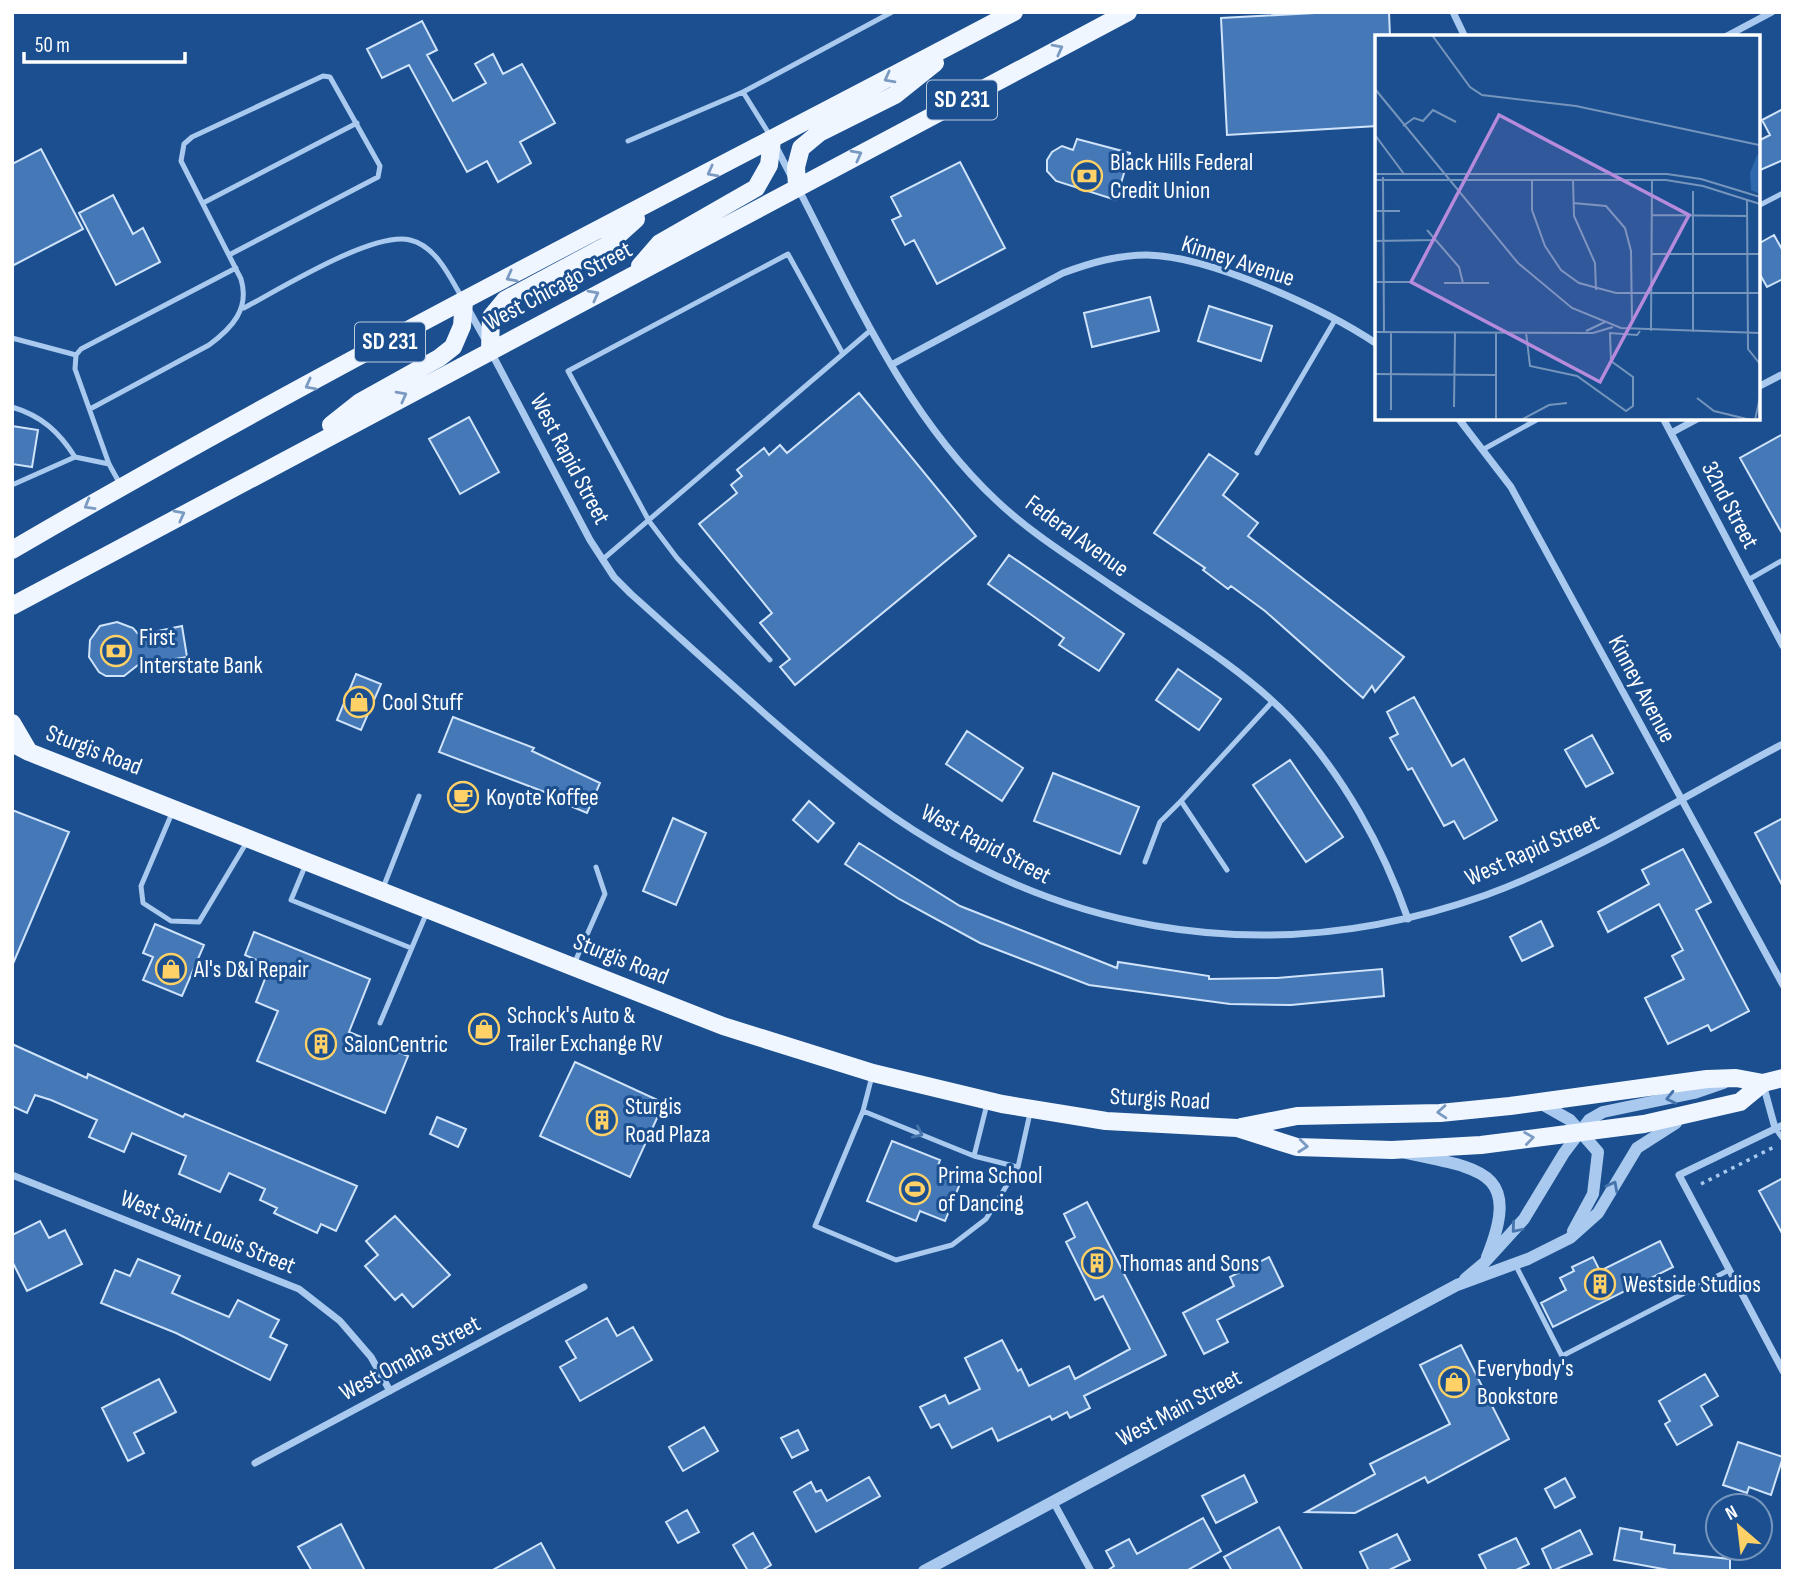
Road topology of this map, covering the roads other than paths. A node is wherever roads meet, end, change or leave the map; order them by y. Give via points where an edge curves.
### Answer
1 (892, 12) edge
2 (1014, 12) edge
3 (1128, 12) edge
4 (1453, 12) edge
5 (1772, 12) edge
6 (1464, 35) edge
7 (1729, 35) edge
8 (965, 38) junction
9 (743, 92) junction
10 (357, 123) junction
11 (772, 140) junction
12 (628, 141) dead end
13 (797, 187) junction
14 (1783, 193) edge
15 (656, 201) junction
16 (203, 203) junction
17 (1760, 205) edge
18 (229, 255) junction
19 (236, 268) junction
20 (633, 274) junction
21 (464, 302) junction
22 (244, 308) junction
23 (1335, 320) junction
24 (871, 330) junction
25 (12, 338) edge
26 (1375, 343) edge
27 (490, 350) junction
28 (843, 354) junction
29 (76, 355) junction
30 (891, 365) junction
31 (1783, 374) edge
32 (1760, 386) edge
33 (12, 407) edge
34 (90, 409) junction
35 (1460, 420) edge
36 (1535, 420) edge
37 (1664, 420) edge
38 (1695, 420) edge
39 (1671, 433) junction
40 (1484, 449) junction
41 (295, 453) junction
42 (1257, 453) dead end
43 (75, 457) junction
44 (109, 464) junction
45 (12, 485) edge
46 (121, 486) junction
47 (649, 521) junction
48 (12, 550) edge
49 (602, 560) junction
50 (1783, 561) edge
51 (1748, 580) junction
52 (17, 605) edge
53 (1783, 646) edge
54 (770, 660) dead end
55 (1272, 702) junction
56 (12, 723) edge
57 (12, 743) edge
58 (1783, 744) edge
59 (29, 752) junction
60 (419, 796) dead end
61 (1679, 799) junction
62 (1181, 801) junction
63 (174, 807) junction
64 (249, 837) junction
65 (308, 860) junction
66 (1145, 862) dead end
67 (596, 867) dead end
68 (1227, 870) dead end
69 (382, 890) junction
70 (428, 909) junction
71 (1408, 919) junction
72 (411, 948) junction
73 (573, 966) junction
74 (1783, 985) edge
75 (380, 1023) dead end
76 (873, 1073) junction
77 (1736, 1078) junction
78 (1783, 1078) edge
79 (1763, 1083) junction
80 (987, 1101) junction
81 (1539, 1102) junction
82 (1030, 1109) junction
83 (863, 1111) junction
84 (1702, 1112) junction
85 (1779, 1126) edge
86 (1237, 1128) junction
87 (1580, 1130) junction
88 (1783, 1141) edge
89 (1392, 1150) junction
90 (974, 1156) junction
91 (1018, 1167) junction
92 (14, 1177) edge
93 (1570, 1238) junction
94 (1484, 1263) junction
95 (1515, 1264) junction
96 (1728, 1270) junction
97 (1457, 1285) junction
98 (584, 1287) dead end
99 (1783, 1371) edge
100 (390, 1391) junction
101 (255, 1462) dead end
102 (1054, 1503) junction
103 (924, 1571) edge
104 (1091, 1571) edge

1 - 9 lane
2 - 8 main road, West Chicago Street / SD 231
13 -> 3 main road, West Chicago Street / SD 231
4 - 6 street
5 - 7 street
8 -> 11 main road, West Chicago Street / SD 231
8 - 13 main road via 895,95 819,133 801,148
9 - 11 lane
9 - 12 lane
10 - 16 lane
10 - 16 lane via 336,84 323,76 192,137 184,144 181,161
10 - 18 lane via 380,166 378,177
11 - 13 street, Federal Avenue
11 -> 15 main road, West Chicago Street / SD 231
11 - 20 main road via 769,165 757,188 660,243
13 - 20 main road, West Chicago Street / SD 231
13 - 24 street, Federal Avenue
14 - 17 lane
15 -> 21 main road, West Chicago Street / SD 231
15 - 27 main road via 606,246 505,300 491,317
16 - 18 lane
18 - 19 lane
19 - 22 lane via 246,295
19 - 29 lane
27 -> 20 main road, West Chicago Street / SD 231
21 - 22 lane via 434,254 411,240 396,238 359,248
21 - 27 street, West Rapid Street
21 - 41 main road via 453,346 360,402
21 -> 46 main road, West Chicago Street / SD 231
22 - 34 lane via 209,345
23 - 26 street, Kinney Avenue
23 - 30 street, Kinney Avenue via 1208,267 1175,258 1121,256 1092,262 1033,287
23 - 42 lane
24 - 28 lane
24 - 30 street, Federal Avenue
25 - 29 lane
41 -> 27 main road, West Chicago Street / SD 231
27 - 49 street, West Rapid Street
28 - 47 lane
28 - 47 lane via 788,254 568,372
29 - 34 lane via 75,369
30 - 55 street, Federal Avenue via 950,451 998,502
31 - 32 street
33 - 43 lane via 48,423
34 - 44 lane
35 - 40 street, Kinney Avenue
36 - 40 lane
37 - 39 street, 32nd Street
38 - 39 street
39 - 51 street, 32nd Street
40 - 61 street, Kinney Avenue via 1531,522
52 -> 41 main road, West Chicago Street / SD 231
43 - 44 lane
43 - 45 lane
44 - 46 lane
46 -> 48 main road, West Chicago Street / SD 231
47 - 49 lane
47 - 54 lane
49 - 71 street, West Rapid Street via 631,594 854,788 942,846 1024,890 1099,914 1198,932 1301,934
50 - 51 lane
51 - 53 street, 32nd Street
55 - 62 lane
55 - 71 street, Federal Avenue via 1313,744 1354,804 1388,868
56 - 59 main road
57 - 59 main road, Sturgis Road
58 - 61 street, West Rapid Street
59 - 63 main road, Sturgis Road
60 - 69 lane
61 - 71 street, West Rapid Street via 1523,880
61 - 74 street, Kinney Avenue
62 - 66 lane via 1160,822
62 - 68 lane
63 - 64 main road, Sturgis Road
63 - 64 lane via 141,886 144,903 171,922 199,922
64 - 65 main road, Sturgis Road
65 - 69 main road, Sturgis Road
65 - 72 lane via 291,900
67 - 73 lane via 605,894
69 - 70 main road, Sturgis Road
70 - 72 lane
70 - 73 main road, Sturgis Road
72 - 75 lane
73 - 76 main road, Sturgis Road via 723,1026
76 - 80 main road, Sturgis Road
76 - 83 lane
77 - 79 main road, West Main Street
77 - 81 main road, Sturgis Road
77 -> 87 street, West Main Street via 1694,1093 1603,1112
78 - 79 main road, West Main Street
79 - 84 main road, West Main Street via 1740,1102
79 - 85 street
80 - 82 main road, Sturgis Road
80 - 90 lane
81 -> 86 main road, Sturgis Road via 1440,1113 1297,1116
81 - 87 street
82 - 86 main road, Sturgis Road via 1106,1121
82 - 91 lane
83 -> 90 lane
83 - 91 lane via 815,1226 896,1260 952,1245 986,1219
84 - 87 main road, Sturgis Road
93 -> 84 street, West Main Street via 1598,1213 1637,1148 1664,1128
85 - 88 lane
85 - 96 street via 1679,1175
86 -> 89 main road, Sturgis Road via 1297,1147
89 -> 87 main road, Sturgis Road
87 - 93 street via 1598,1152 1597,1176 1590,1202
87 -> 94 street, West Main Street via 1524,1219
89 - 94 street via 1461,1166 1490,1180 1500,1199 1500,1212
90 - 91 lane
92 - 100 street, West Saint Louis Street via 299,1289 340,1321 371,1357
93 - 95 street, West Main Street
94 - 97 street, West Main Street
95 - 96 lane via 1562,1356
95 - 97 street, West Main Street
96 - 99 street
97 - 102 street, West Main Street
98 - 100 street, West Omaha Street
100 - 101 street, West Omaha Street
102 - 103 street, West Main Street
102 - 104 street

